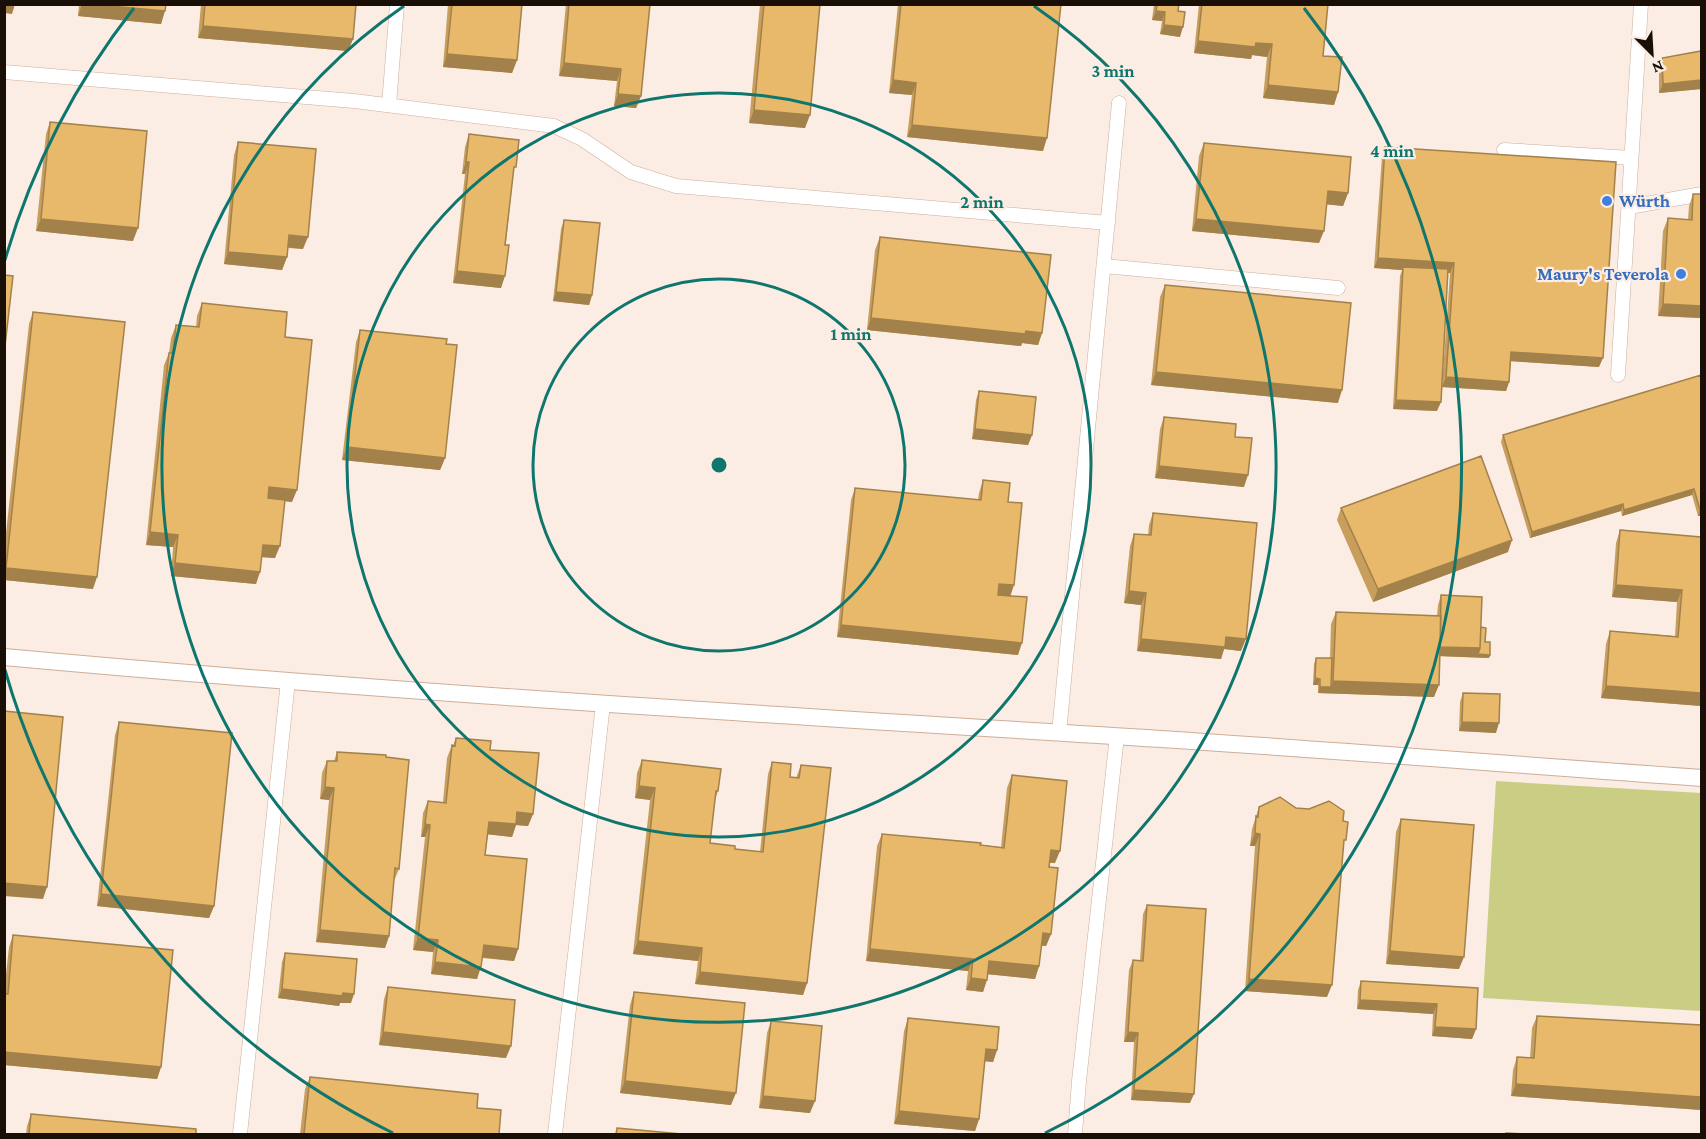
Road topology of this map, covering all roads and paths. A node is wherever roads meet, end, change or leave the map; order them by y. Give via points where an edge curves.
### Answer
1 (398, 4) edge
2 (1641, 4) edge
3 (4, 72) edge
4 (1119, 103) dead end
5 (389, 105) junction
6 (1504, 150) dead end
7 (1631, 158) junction
8 (1701, 194) edge
9 (1629, 207) junction
10 (1108, 223) junction
11 (1104, 266) junction
12 (1338, 288) dead end
13 (1618, 375) dead end
14 (4, 657) edge
15 (288, 681) junction
16 (603, 704) junction
17 (1059, 733) junction
18 (1117, 736) junction
19 (1701, 778) edge
20 (240, 1134) edge
21 (555, 1134) edge
22 (1075, 1134) edge

1 - 5 street
2 - 7 street
3 - 5 street
4 - 10 street
5 - 10 street via 554,126 582,139 631,172 676,186
6 - 7 street
7 - 9 street
8 - 9 street
9 - 13 street
10 - 11 street
11 - 12 street
11 - 17 street
14 - 15 street
15 - 16 street
15 - 20 street
16 - 17 street
16 - 21 street
17 - 18 street
18 - 19 street
18 - 22 street

